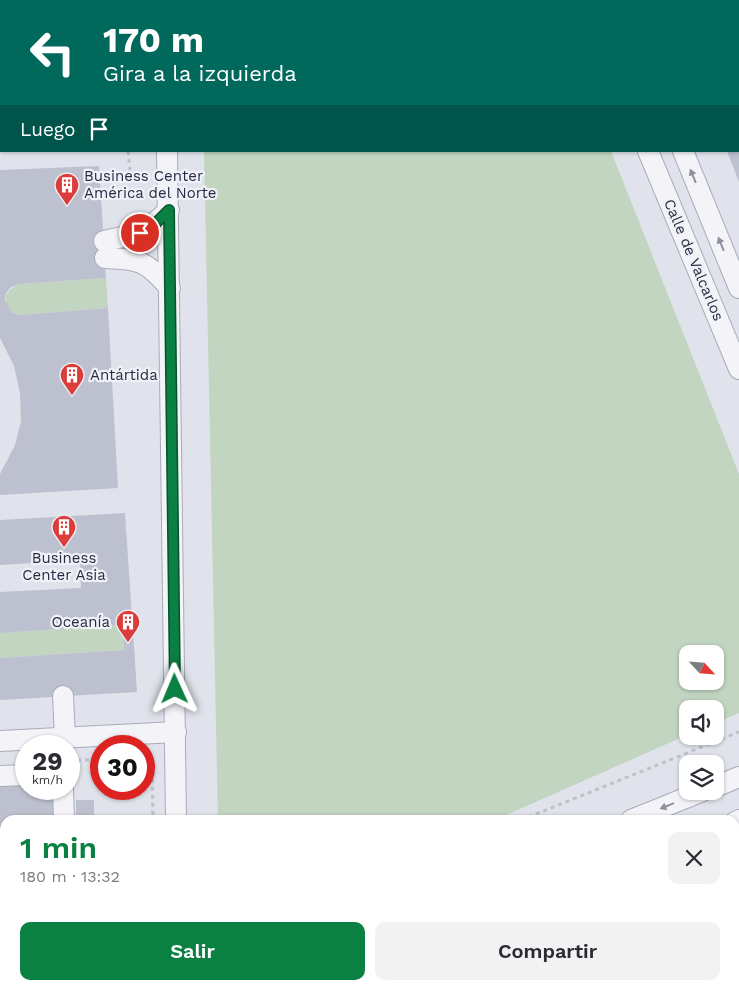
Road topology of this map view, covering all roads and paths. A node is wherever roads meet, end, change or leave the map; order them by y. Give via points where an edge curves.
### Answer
1 (128, 152) edge
2 (167, 152) edge
3 (648, 152) edge
4 (683, 152) edge
5 (130, 170) dead end
6 (169, 210) junction
7 (170, 288) junction
8 (739, 288) edge
9 (737, 356) edge
10 (63, 696) dead end
11 (176, 732) junction
12 (739, 732) edge
13 (65, 735) edge
14 (80, 737) edge
15 (15, 740) edge
16 (0, 741) edge
17 (15, 775) edge
18 (0, 776) edge
19 (739, 777) edge
20 (724, 783) edge
21 (63, 800) edge
22 (153, 800) edge
23 (681, 800) edge
24 (64, 815) edge
25 (153, 815) edge
26 (176, 815) edge
27 (533, 815) edge
28 (643, 815) edge

1 - 5 path
2 - 6 street
3 - 9 street, Calle de Valcarlos
8 -> 4 street, Calle de Valcarlos
6 - 7 street
6 - 7 street via 152,227 104,249 152,267
7 - 11 street
10 - 13 street
11 - 14 street
11 - 26 street
12 - 27 path
15 - 16 street
17 - 18 street
19 - 20 street
21 - 24 street
22 - 25 path
23 -> 28 street

